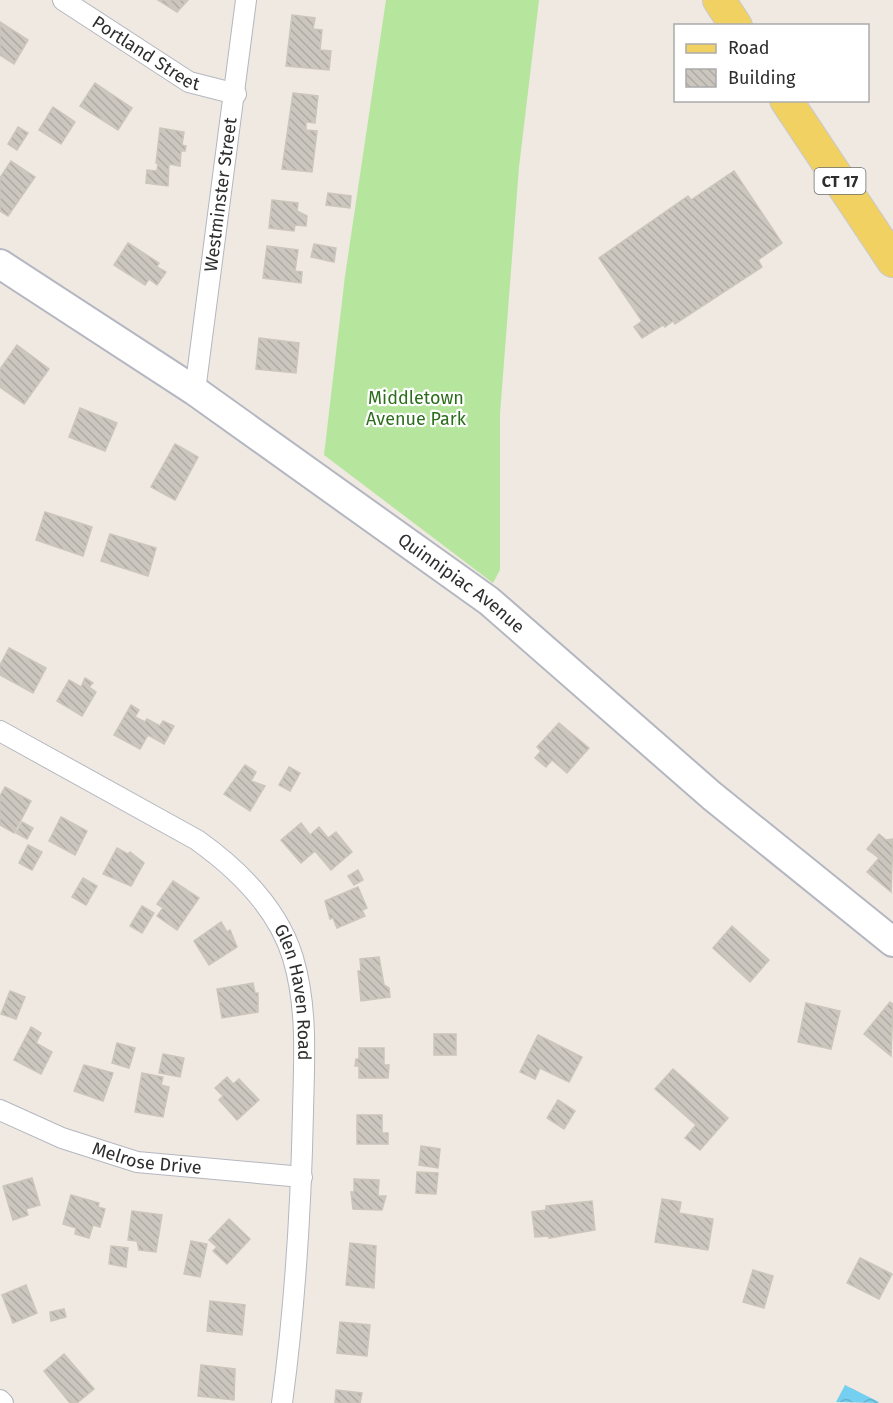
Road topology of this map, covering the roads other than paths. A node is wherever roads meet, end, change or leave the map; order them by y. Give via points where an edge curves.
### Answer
1 (63, 0) edge
2 (246, 0) edge
3 (719, 0) edge
4 (735, 24) edge
5 (236, 94) junction
6 (787, 102) edge
7 (893, 261) edge
8 (0, 264) edge
9 (195, 391) junction
10 (0, 731) edge
11 (893, 942) edge
12 (0, 1110) edge
13 (302, 1177) junction
14 (282, 1403) edge

1 - 5 street, Portland Street via 189,82
2 - 5 street, Westminster Street
3 - 4 main road
5 - 9 street, Westminster Street
6 - 7 main road, CT 17
8 - 9 main road, Quinnipiac Avenue
9 - 11 main road, Quinnipiac Avenue via 489,601 712,796
10 - 13 street, Glen Haven Road via 197,840 237,871 260,896 293,957 301,995
12 - 13 street, Melrose Drive via 62,1138 137,1162
13 - 14 street, Glen Haven Road

